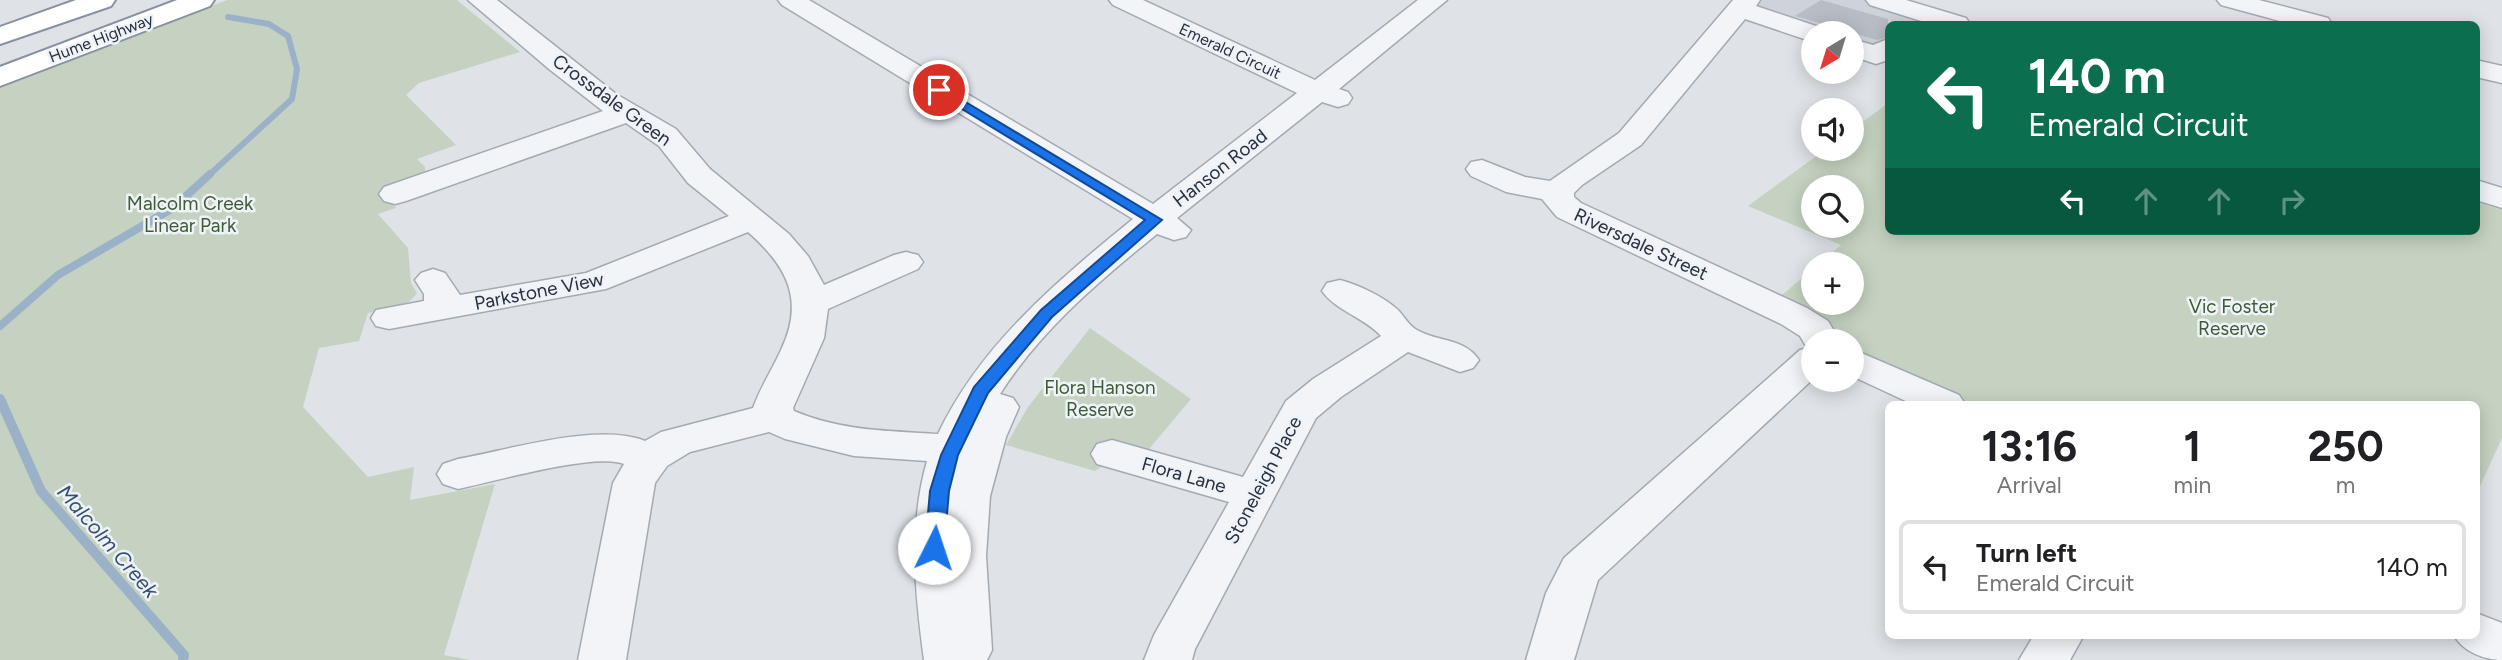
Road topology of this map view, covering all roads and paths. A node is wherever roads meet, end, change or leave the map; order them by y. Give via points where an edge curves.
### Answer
1 (102, 0) edge
2 (201, 0) edge
3 (481, 0) edge
4 (791, 0) edge
5 (1122, 0) edge
6 (1434, 0) edge
7 (1459, 0) edge
8 (1879, 0) edge
9 (2230, 0) edge
10 (1744, 4) edge
11 (1933, 21) edge
12 (2308, 21) edge
13 (1801, 29) edge
14 (0, 36) edge
15 (1885, 49) edge
16 (1864, 52) edge
17 (2480, 69) edge
18 (2502, 75) edge
19 (0, 76) edge
20 (1329, 95) junction
21 (628, 112) junction
22 (1482, 169) dead end
23 (2480, 191) edge
24 (1558, 192) junction
25 (395, 194) dead end
26 (2502, 198) edge
27 (751, 219) junction
28 (1165, 225) junction
29 (906, 262) dead end
30 (1340, 291) dead end
31 (810, 304) junction
32 (389, 318) dead end
33 (1815, 329) edge
34 (1403, 338) junction
35 (1460, 360) dead end
36 (1864, 367) edge
37 (1801, 369) edge
38 (1939, 401) edge
39 (787, 422) junction
40 (969, 442) junction
41 (1112, 454) dead end
42 (649, 458) junction
43 (458, 474) dead end
44 (1255, 495) junction
45 (2480, 634) edge
46 (2057, 639) edge
47 (2502, 644) edge
48 (602, 660) edge
49 (947, 660) edge
50 (968, 660) edge
51 (1168, 660) edge
52 (1550, 660) edge
53 (2043, 660) edge

1 - 14 highway, Hume Highway
2 - 19 highway, Hume Highway
3 - 21 street, Crossdale Green via 603,98
4 - 28 street
5 - 20 street, Emerald Circuit
6 - 20 street, Hanson Road
7 - 20 street, Hanson Road
8 - 11 street
9 - 12 street
10 - 13 street
10 - 24 street, Riversdale Street via 1630,139
15 - 16 street via 1876,56
17 - 18 street
20 - 28 street, Hanson Road
21 - 25 street via 447,168
21 - 27 street, Crossdale Green via 666,136 701,178
22 - 24 street via 1517,185
23 - 26 street
24 - 33 street, Riversdale Street via 1558,199 1569,211
27 - 31 street, Crossdale Green via 791,256 808,288
27 - 32 street, Parkstone View via 594,282 438,295
28 - 40 street, Hanson Road via 1045,341
29 - 31 street
30 - 34 street via 1383,316
31 - 39 street, Crossdale Green via 805,342 773,408
34 - 35 street
34 - 44 street, Stoneleigh Place via 1300,410
36 - 38 street
37 - 52 street via 1580,570
39 - 40 street via 854,442
39 - 42 street via 680,440
40 - 49 street, Hanson Road via 940,491 934,530 934,566
40 - 50 street, Hanson Road via 964,563
41 - 44 street, Flora Lane
42 - 43 street via 622,447 594,447
42 - 48 street via 634,483
44 - 51 street, Stoneleigh Place
45 - 47 street
46 - 53 street

